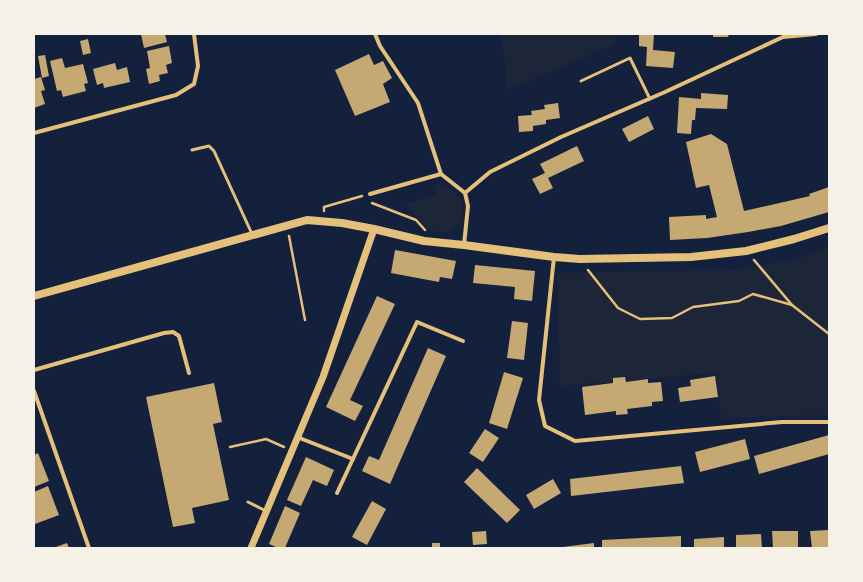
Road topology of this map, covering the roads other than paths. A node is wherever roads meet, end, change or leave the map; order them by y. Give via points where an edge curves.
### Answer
1 (194, 34) edge
2 (375, 34) edge
3 (816, 34) edge
4 (581, 81) dead end
5 (650, 99) junction
6 (34, 133) edge
7 (192, 150) dead end
8 (441, 174) junction
9 (465, 193) junction
10 (370, 194) road end
11 (829, 228) edge
12 (374, 229) junction
13 (253, 235) junction
14 (464, 244) junction
15 (554, 257) junction
16 (34, 296) edge
17 (463, 341) dead end
18 (34, 370) edge
19 (189, 373) dead end
20 (34, 391) edge
21 (829, 422) edge
22 (297, 437) junction
23 (353, 459) junction
24 (337, 493) dead end
25 (248, 502) dead end
26 (266, 511) junction
27 (89, 548) edge
28 (251, 548) edge

1 - 6 street via 198,66 194,84 176,95
2 - 8 street via 380,46 418,103
3 - 5 street via 783,37
4 - 5 lane via 630,58
5 - 9 street via 561,137 490,172
7 - 13 lane via 209,146 214,151
8 - 9 street
8 - 10 street
9 - 14 street via 468,206
11 - 15 main road via 746,250 691,257
12 - 13 main road via 307,220
12 - 14 main road via 424,241
12 - 22 street via 336,342
13 - 16 main road
14 - 15 main road
15 - 21 street via 539,400 545,426 575,441 782,422
17 - 23 street via 417,322
18 - 19 street via 173,332 179,336
20 - 27 street
22 - 23 street
22 - 26 street
23 - 24 street
25 - 26 lane
26 - 28 street

